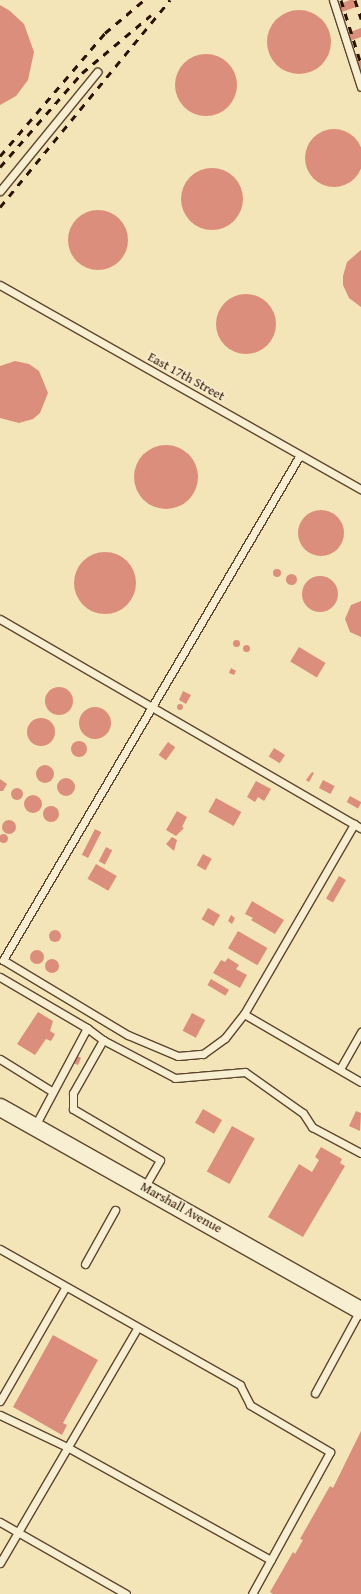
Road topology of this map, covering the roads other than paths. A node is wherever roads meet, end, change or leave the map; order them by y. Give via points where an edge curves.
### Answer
1 (333, 0) edge
2 (97, 72) dead end
3 (361, 87) edge
4 (0, 191) edge
5 (0, 285) edge
6 (300, 455) junction
7 (361, 489) edge
8 (0, 619) edge
9 (152, 705) junction
10 (354, 824) junction
11 (361, 828) edge
12 (0, 977) edge
13 (244, 1014) junction
14 (87, 1028) junction
15 (361, 1032) edge
16 (103, 1040) junction
17 (0, 1059) edge
18 (340, 1069) junction
19 (361, 1082) edge
20 (53, 1092) junction
21 (0, 1107) edge
22 (35, 1126) junction
23 (361, 1153) edge
24 (144, 1188) junction
25 (115, 1210) dead end
26 (0, 1249) edge
27 (85, 1264) dead end
28 (65, 1288) junction
29 (361, 1310) edge
30 (137, 1329) junction
31 (315, 1393) dead end
32 (0, 1401) edge
33 (0, 1415) edge
34 (67, 1447) junction
35 (0, 1522) edge
36 (18, 1532) junction
37 (271, 1560) junction
38 (0, 1563) edge
39 (126, 1594) edge
40 (252, 1594) edge

1 - 3 lane
2 - 4 lane
5 - 6 lane, East 17th Street
6 - 7 lane, East 17th Street
6 - 9 lane
8 - 9 lane
9 - 10 lane
9 - 13 lane via 3,960 128,1035 178,1056 203,1054 224,1038
10 - 11 lane
10 - 13 lane
12 - 14 lane
13 - 18 lane
14 - 16 lane
14 - 20 lane
15 - 18 lane
16 - 23 lane via 175,1078 245,1072 303,1112 312,1127
16 - 24 lane via 73,1093 73,1109 160,1160
17 - 20 lane
18 - 19 lane
20 - 22 lane
21 - 22 street, Marshall Avenue
22 - 24 street, Marshall Avenue
24 - 29 street, Marshall Avenue
25 - 27 lane
26 - 28 lane
28 - 30 lane
28 - 32 lane
29 - 31 lane
30 - 34 lane
30 - 37 lane via 240,1385 250,1405 330,1452
33 - 34 lane
34 - 36 lane
34 - 37 lane
35 - 36 lane
36 - 38 lane
36 - 39 lane
37 - 40 lane

